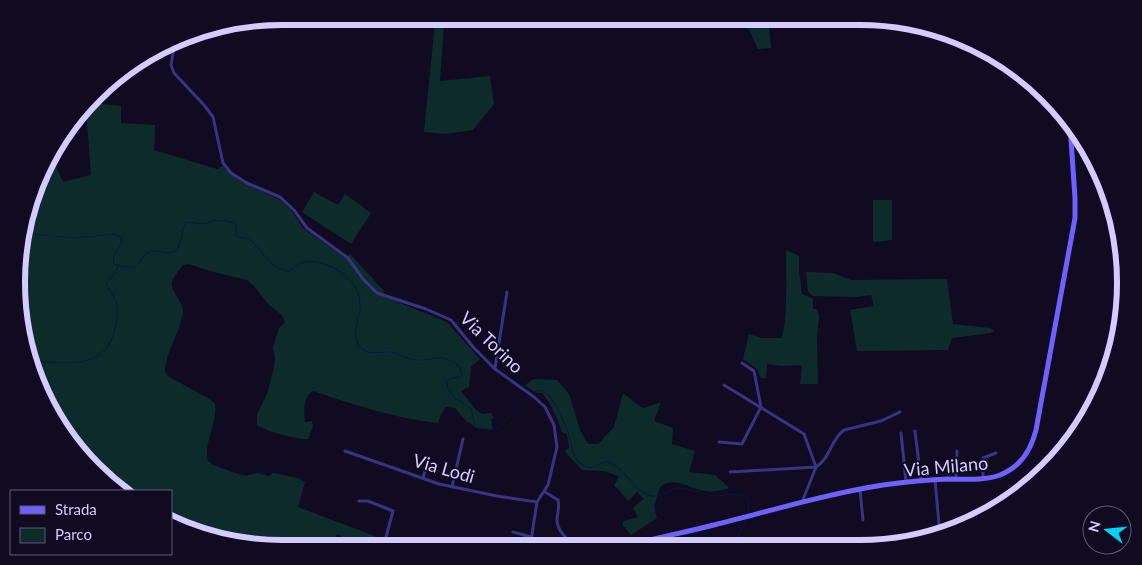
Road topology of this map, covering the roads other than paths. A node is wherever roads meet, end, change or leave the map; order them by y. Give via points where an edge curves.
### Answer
1 (174, 50) edge
2 (1071, 135) edge
3 (507, 292) dead end
4 (742, 363) dead end
5 (495, 369) junction
6 (724, 385) dead end
7 (760, 407) junction
8 (900, 412) dead end
9 (915, 431) dead end
10 (901, 433) dead end
11 (463, 438) dead end
12 (719, 442) dead end
13 (345, 451) dead end
14 (957, 451) dead end
15 (996, 453) dead end
16 (428, 460) dead end
17 (816, 467) junction
18 (730, 472) dead end
19 (423, 478) junction
20 (983, 478) junction
21 (956, 479) junction
22 (935, 480) junction
23 (921, 481) junction
24 (906, 482) junction
25 (452, 487) junction
26 (860, 490) junction
27 (545, 492) junction
28 (359, 501) dead end
29 (537, 502) junction
30 (802, 502) junction
31 (863, 520) dead end
32 (939, 524) dead end
33 (513, 532) dead end
34 (661, 536) junction
35 (531, 537) junction
36 (385, 540) edge
37 (531, 540) edge
38 (568, 540) edge
39 (651, 540) edge
40 (670, 540) edge

1 - 5 street, Via Torino via 171,65 174,73 210,112 223,163 231,173 280,197 307,228 348,258 377,293 450,320
2 - 20 street, Via Milano via 1075,218 1034,440 1025,457 1014,467 999,475
3 - 5 street
4 - 7 street via 754,370
5 - 27 street, Via Torino via 534,397 551,416 557,448
6 - 7 street
7 - 12 street via 742,444
7 - 17 street via 804,434
8 - 17 street via 839,433 823,464
9 - 23 street
10 - 24 street
11 - 25 street
13 - 19 street, Via Lodi
14 - 21 street
15 - 20 street via 983,458
16 - 19 street
17 - 18 street
17 - 30 street
19 - 25 street, Via Lodi
20 - 21 street, Via Milano
21 - 22 street, Via Milano
22 - 23 street, Via Milano
22 - 32 street
23 - 24 street, Via Milano
24 - 26 street, Via Milano
25 - 29 street, Via Lodi
26 - 30 street, Via Milano
26 - 31 street
27 - 29 street
27 - 38 street via 558,500 558,525
28 - 36 street via 393,511
29 - 35 street
30 - 34 street, Via Milano via 690,532
33 - 35 street
34 - 39 street, Via Milano
34 - 40 street
35 - 37 street

